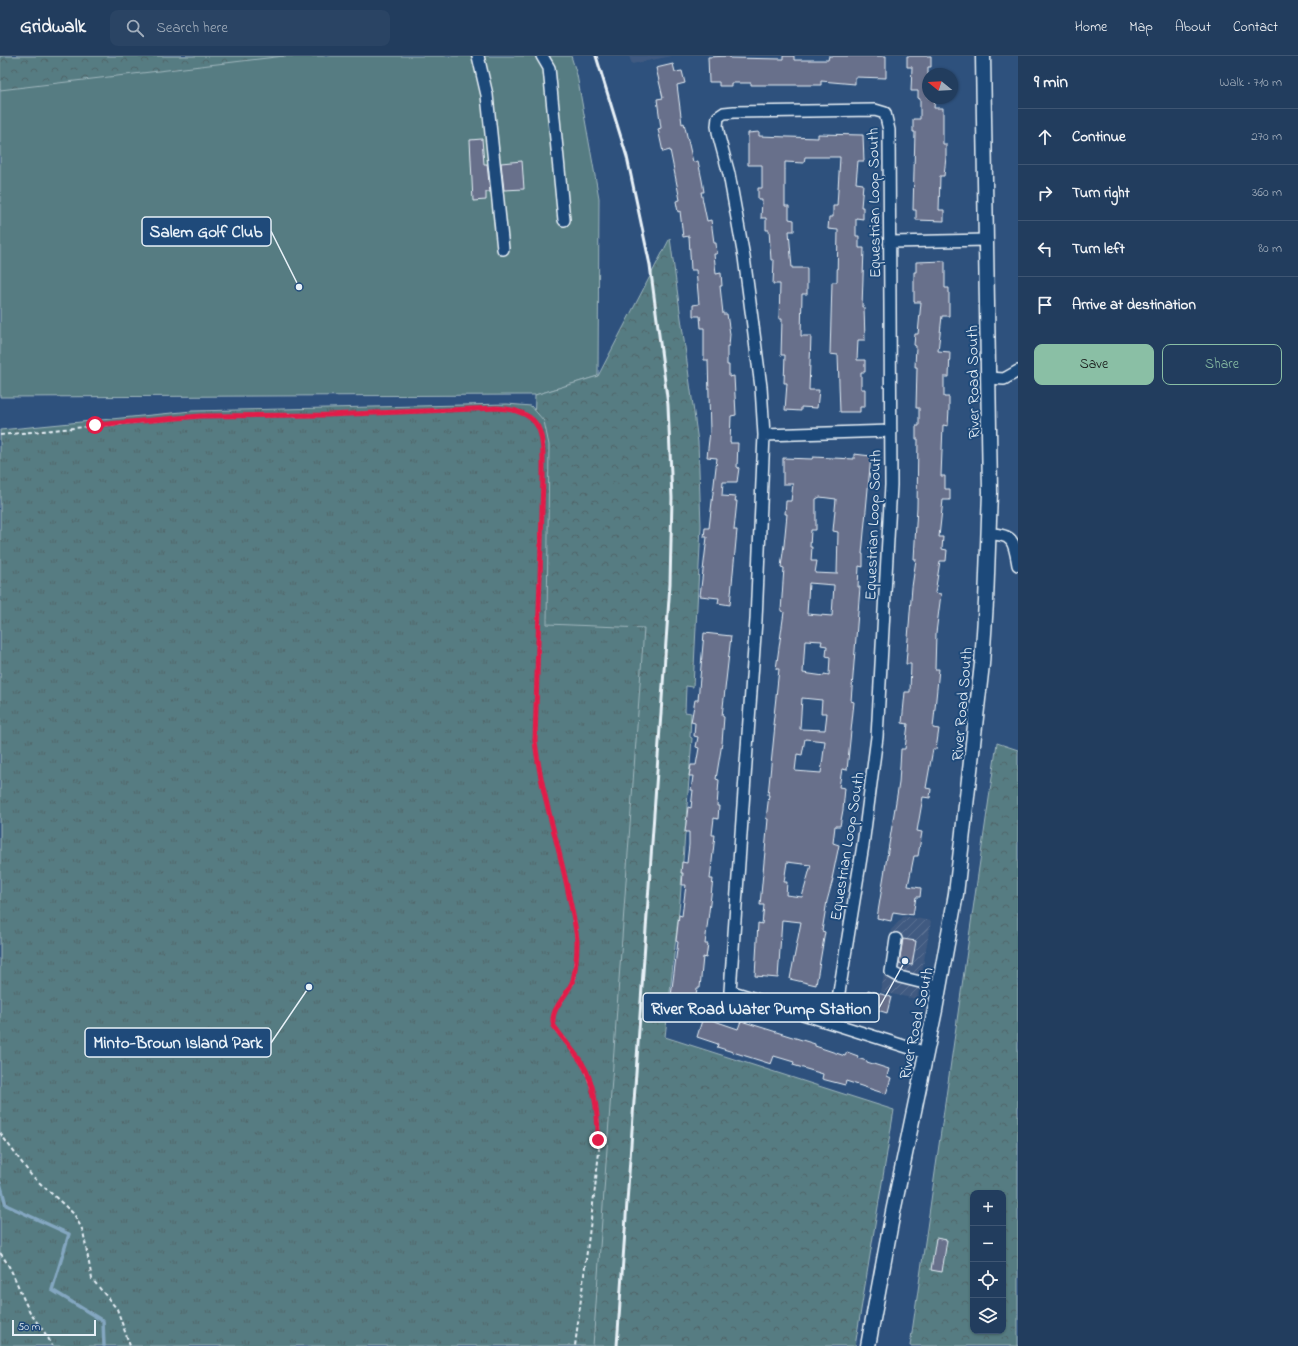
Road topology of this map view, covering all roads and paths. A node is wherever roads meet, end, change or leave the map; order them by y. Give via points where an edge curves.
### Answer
1 (478, 56) edge
2 (542, 56) edge
3 (983, 56) edge
4 (564, 220) dead end
5 (987, 240) junction
6 (891, 242) junction
7 (503, 249) dead end
8 (1018, 371) edge
9 (988, 378) junction
10 (891, 431) junction
11 (0, 435) edge
12 (764, 435) junction
13 (989, 534) junction
14 (1018, 564) edge
15 (896, 939) dead end
16 (940, 986) junction
17 (834, 1023) junction
18 (926, 1053) junction
19 (0, 1132) edge
20 (0, 1253) edge
21 (52, 1346) edge
22 (130, 1346) edge
23 (575, 1346) edge
24 (868, 1346) edge

1 - 7 street via 487,95
2 - 4 street via 549,68
3 - 5 main road, River Road South
5 - 6 street
5 - 9 main road, River Road South
6 - 10 street, Equestrian Loop South
6 - 12 street, Equestrian Loop South via 889,130 885,113 867,109 742,112 724,113 718,117 718,132 729,174 744,257 761,387
8 - 9 street via 1004,379
9 - 13 main road, River Road South
10 - 12 street
10 - 17 street, Equestrian Loop South via 890,530 877,736 865,831
11 - 23 path via 201,416 327,415 497,408 524,412 538,427 543,447 543,478 535,741 539,775 559,850 577,939 573,980 552,1015 552,1021 583,1065 594,1093 598,1129 596,1188
12 - 17 street, Equestrian Loop South via 756,620 730,991
13 - 14 street via 1007,535 1012,540
13 - 16 main road, River Road South via 985,626 975,741 956,894
15 - 16 street via 891,972 900,978
16 - 18 main road, River Road South
17 - 18 street
18 - 24 main road, River Road South
19 - 22 path via 34,1179 74,1214 85,1236 92,1279 117,1309
20 - 21 path via 9,1264 30,1312 48,1336

